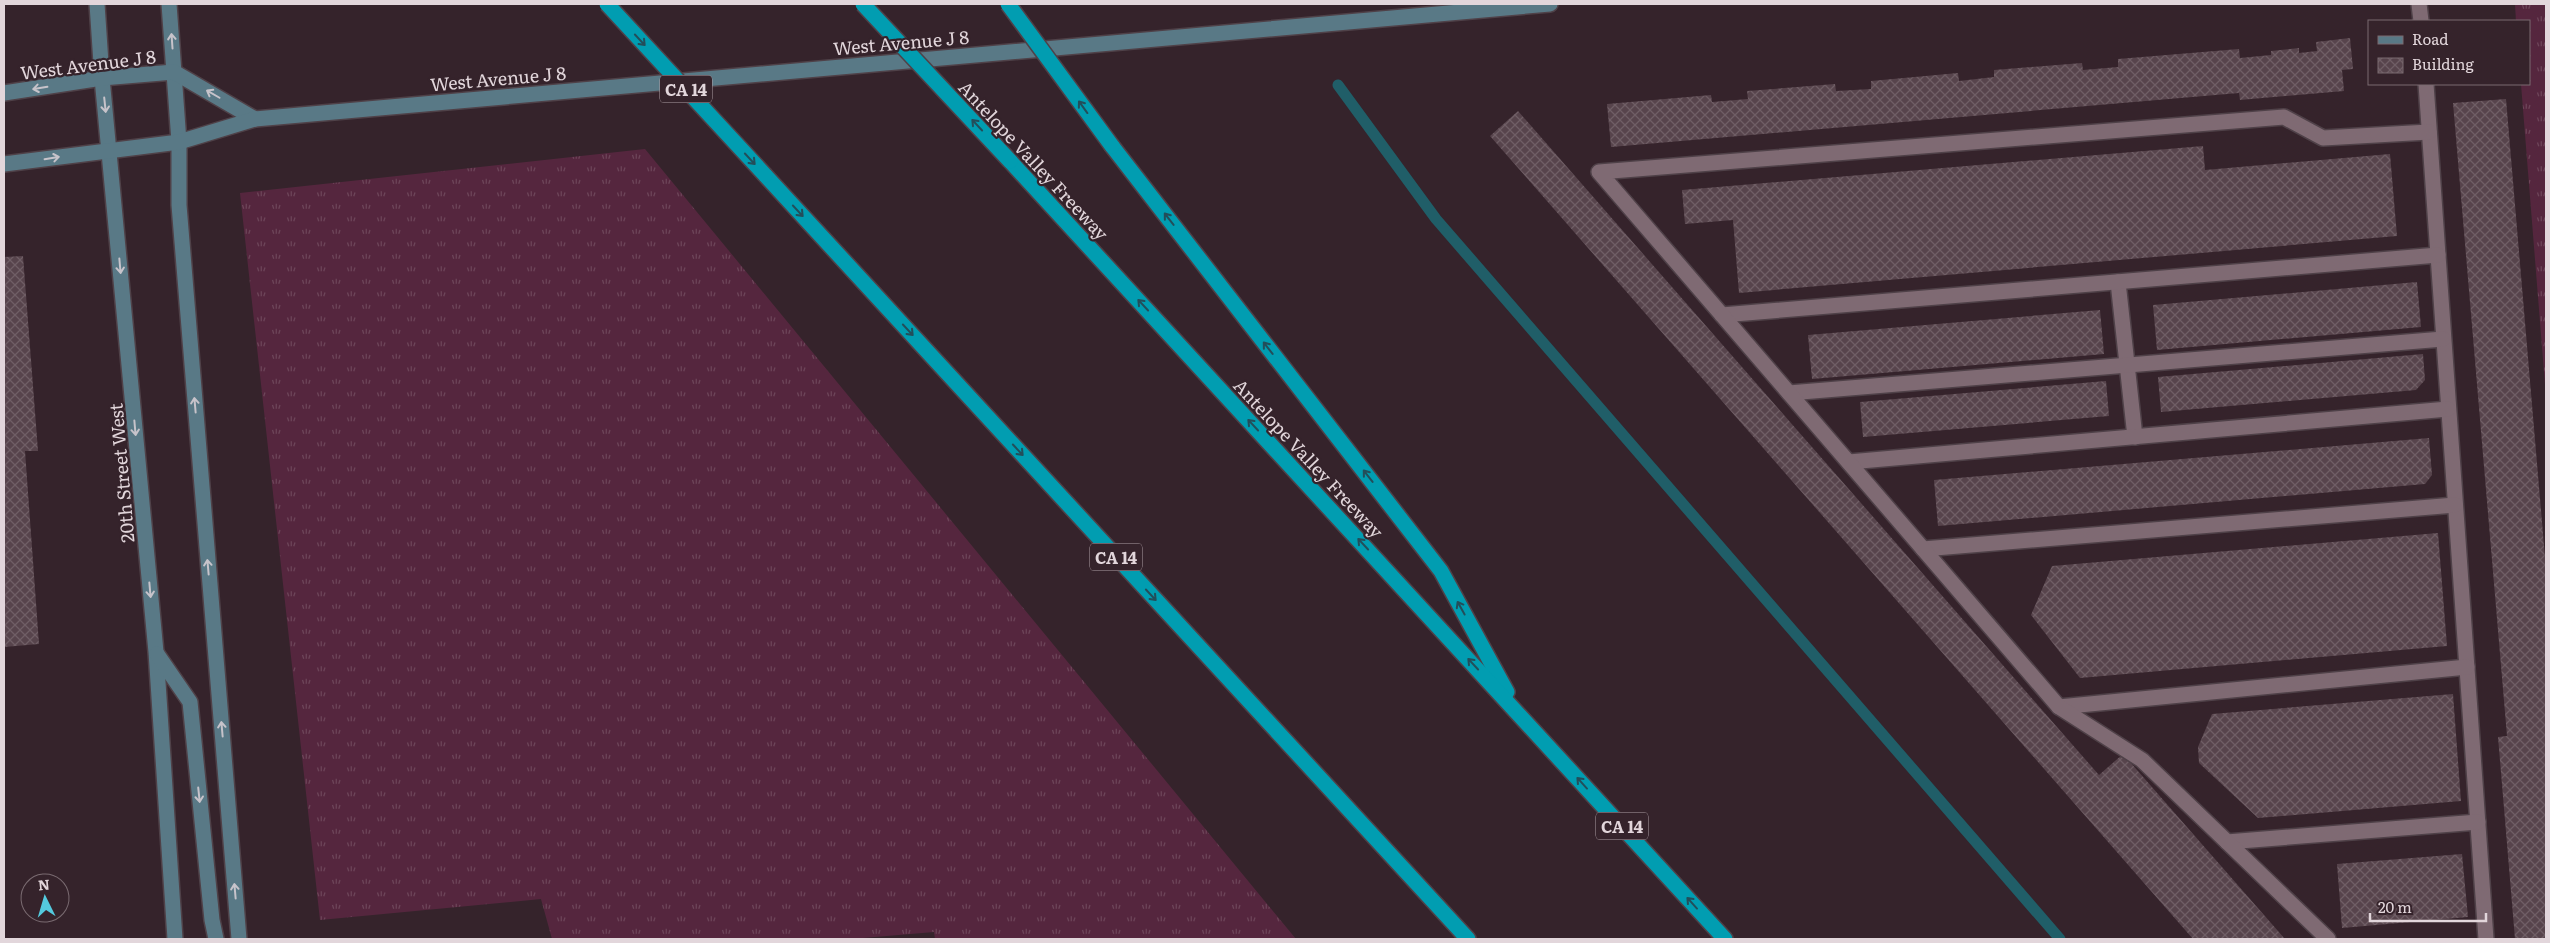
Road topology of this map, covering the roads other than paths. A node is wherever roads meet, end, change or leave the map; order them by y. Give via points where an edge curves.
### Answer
1 (97, 4) edge
2 (169, 4) edge
3 (607, 4) edge
4 (863, 4) edge
5 (1008, 4) edge
6 (1550, 4) edge
7 (2419, 4) edge
8 (2421, 20) edge
9 (174, 72) junction
10 (102, 78) junction
11 (2426, 85) edge
12 (4, 93) edge
13 (256, 118) junction
14 (2429, 132) junction
15 (179, 142) junction
16 (110, 149) junction
17 (4, 164) edge
18 (2438, 255) junction
19 (2118, 282) junction
20 (1722, 315) junction
21 (2443, 339) junction
22 (2127, 365) junction
23 (1789, 393) junction
24 (2448, 409) junction
25 (2135, 437) junction
26 (1849, 462) junction
27 (2455, 505) junction
28 (1923, 549) junction
29 (156, 652) junction
30 (2467, 667) junction
31 (2059, 707) junction
32 (1518, 713) junction
33 (2478, 822) junction
34 (2227, 842) junction
35 (175, 939) edge
36 (216, 939) edge
37 (239, 939) edge
38 (1468, 939) edge
39 (1725, 939) edge
40 (2328, 939) edge
41 (2486, 939) edge

1 - 10 main road, 20th Street West
9 -> 2 main road
3 -> 38 highway, CA 14, bridge
32 -> 4 highway, Antelope Valley Freeway / CA 14, bridge
32 -> 5 highway, bridge via 1441,571 1112,146
6 - 13 main road, West Avenue J 8
7 - 8 lane
9 - 10 main road, West Avenue J 8
13 -> 9 main road, West Avenue J 8
9 - 15 main road
10 -> 12 main road, West Avenue J 8
10 -> 16 main road, 20th Street West
11 - 14 lane
13 - 15 main road, West Avenue J 8
14 - 18 lane
14 - 20 lane via 2323,138 2284,116 1600,172
15 - 16 main road, West Avenue J 8
37 -> 15 main road via 179,205
17 -> 16 main road, West Avenue J 8
16 -> 29 main road, 20th Street West
18 - 19 lane
18 - 21 lane
19 - 20 lane
19 - 22 lane
20 - 23 lane
21 - 22 lane
21 - 24 lane
22 - 23 lane
22 - 25 lane
23 - 26 lane
24 - 25 lane
24 - 27 lane
25 - 26 lane
26 - 28 lane
27 - 28 lane
27 - 30 lane
28 - 31 lane
29 - 35 main road, 20th Street West
29 -> 36 main road via 190,702
30 - 31 lane
30 - 33 lane
31 - 34 lane via 2142,760
39 -> 32 highway, Antelope Valley Freeway / CA 14
33 - 34 lane
33 - 41 lane
34 - 40 lane

